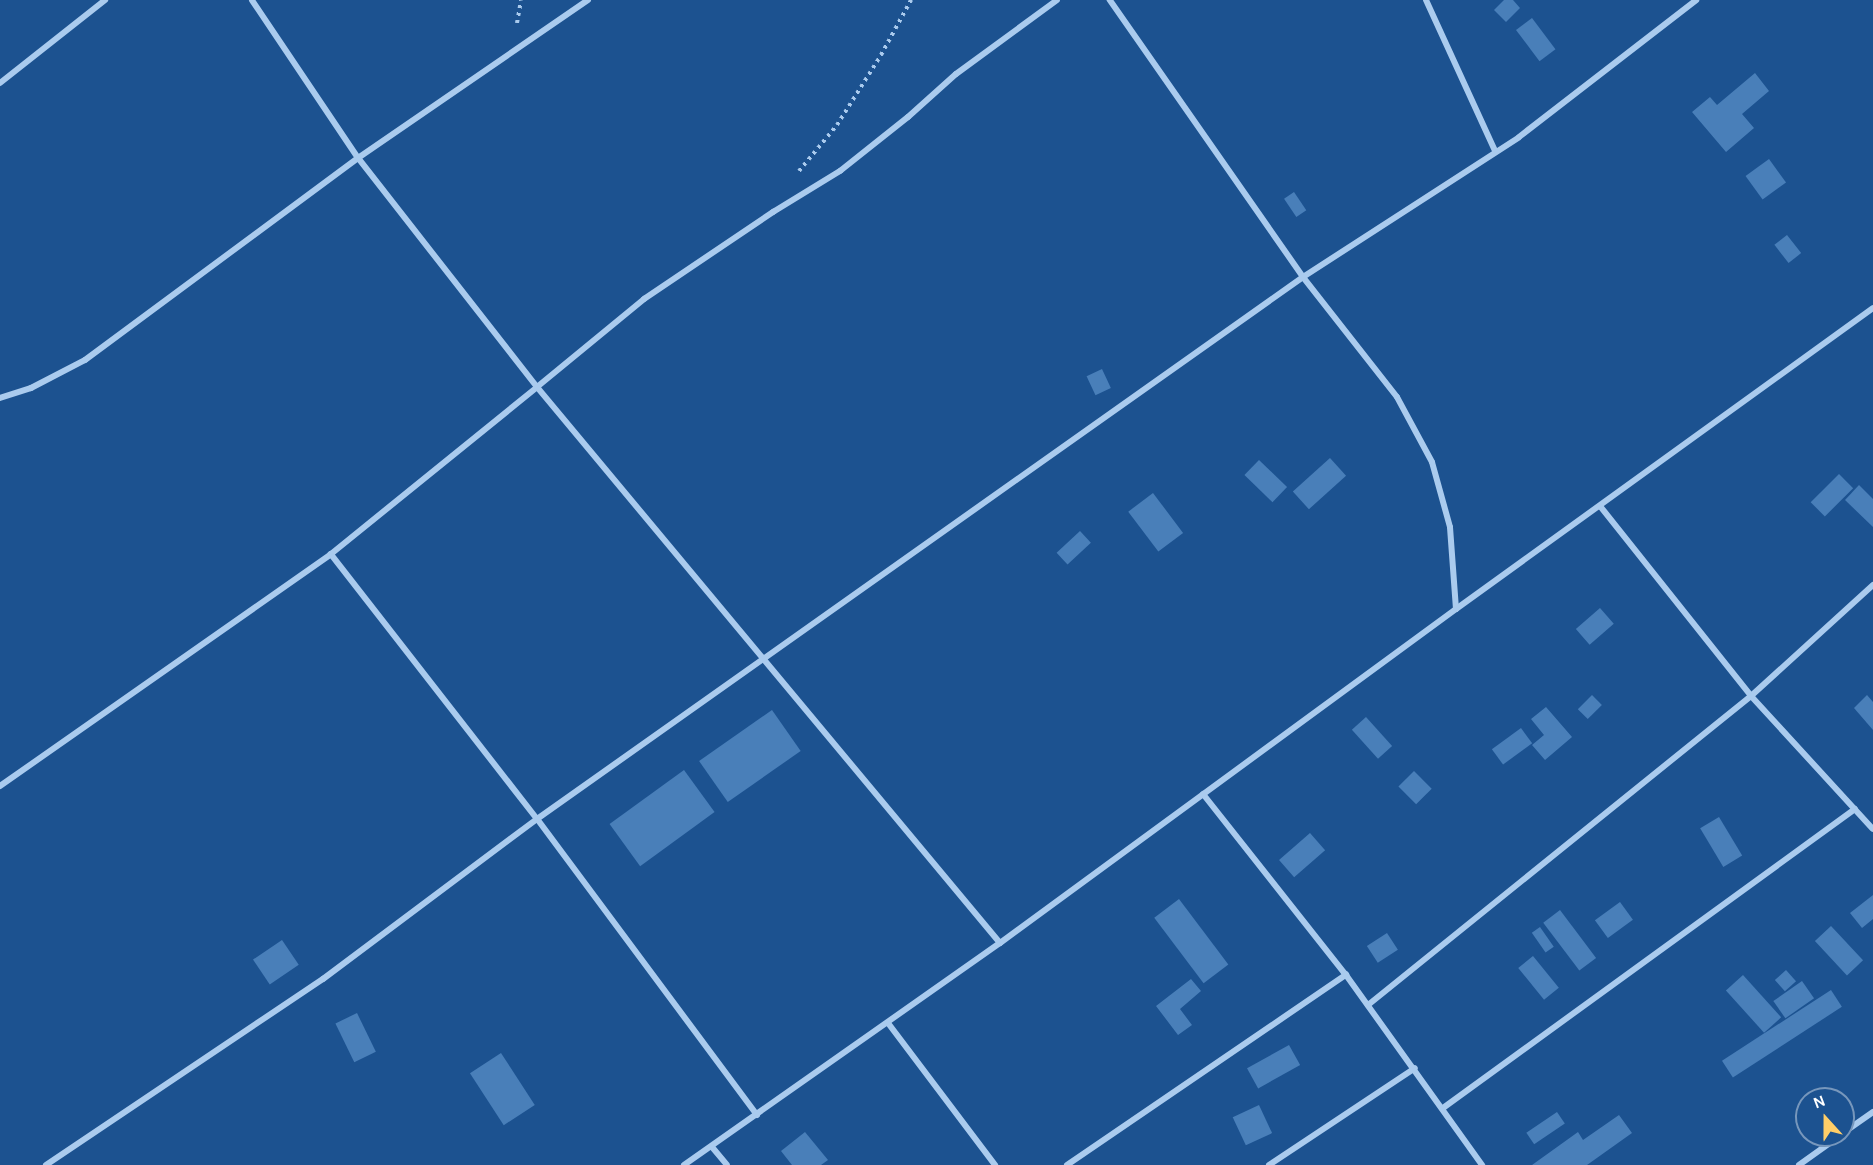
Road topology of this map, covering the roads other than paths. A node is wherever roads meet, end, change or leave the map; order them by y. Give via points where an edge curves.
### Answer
1 (105, 0) edge
2 (252, 0) edge
3 (588, 0) edge
4 (1057, 0) edge
5 (1110, 0) edge
6 (1426, 0) edge
7 (1696, 0) edge
8 (0, 83) edge
9 (1495, 151) junction
10 (358, 158) junction
11 (1303, 276) junction
12 (1873, 308) edge
13 (537, 387) junction
14 (0, 398) edge
15 (1600, 506) junction
16 (331, 554) junction
17 (1873, 585) edge
18 (1456, 609) junction
19 (764, 659) junction
20 (1751, 696) junction
21 (0, 786) edge
22 (1203, 794) junction
23 (1855, 809) junction
24 (537, 819) junction
25 (1873, 829) edge
26 (1000, 943) junction
27 (1346, 975) junction
28 (1368, 1005) junction
29 (888, 1023) junction
30 (1415, 1068) junction
31 (1443, 1108) junction
32 (1873, 1112) edge
33 (757, 1115) junction
34 (1855, 1125) edge
35 (712, 1147) junction
36 (1824, 1147) edge
37 (46, 1165) edge
38 (684, 1165) edge
39 (727, 1165) edge
40 (996, 1165) edge
41 (1067, 1165) edge
42 (1269, 1165) edge
43 (1482, 1165) edge
44 (1799, 1165) edge

1 - 8 street
2 - 10 street
3 - 10 street
4 - 13 street via 956,74 840,171 653,293
5 - 11 street
6 - 9 street
7 - 9 street via 1519,137
9 - 11 street
10 - 13 street
10 - 14 street via 86,360 31,388
11 - 18 street via 1397,397 1432,462 1450,526
11 - 19 street
12 - 15 street
13 - 16 street
13 - 19 street
15 - 18 street
15 - 20 street
16 - 21 street
16 - 24 street
17 - 20 street
18 - 22 street
19 - 24 street
19 - 26 street
20 - 23 street
20 - 28 street
22 - 26 street
22 - 27 street
23 - 25 street
23 - 31 street
24 - 33 street
24 - 37 street via 323,979
26 - 29 street
27 - 28 street
27 - 41 street
28 - 30 street
29 - 33 street
29 - 40 street
30 - 31 street
30 - 42 street
31 - 43 street
32 - 34 street
33 - 35 street
35 - 38 street
35 - 39 street
36 - 44 street

